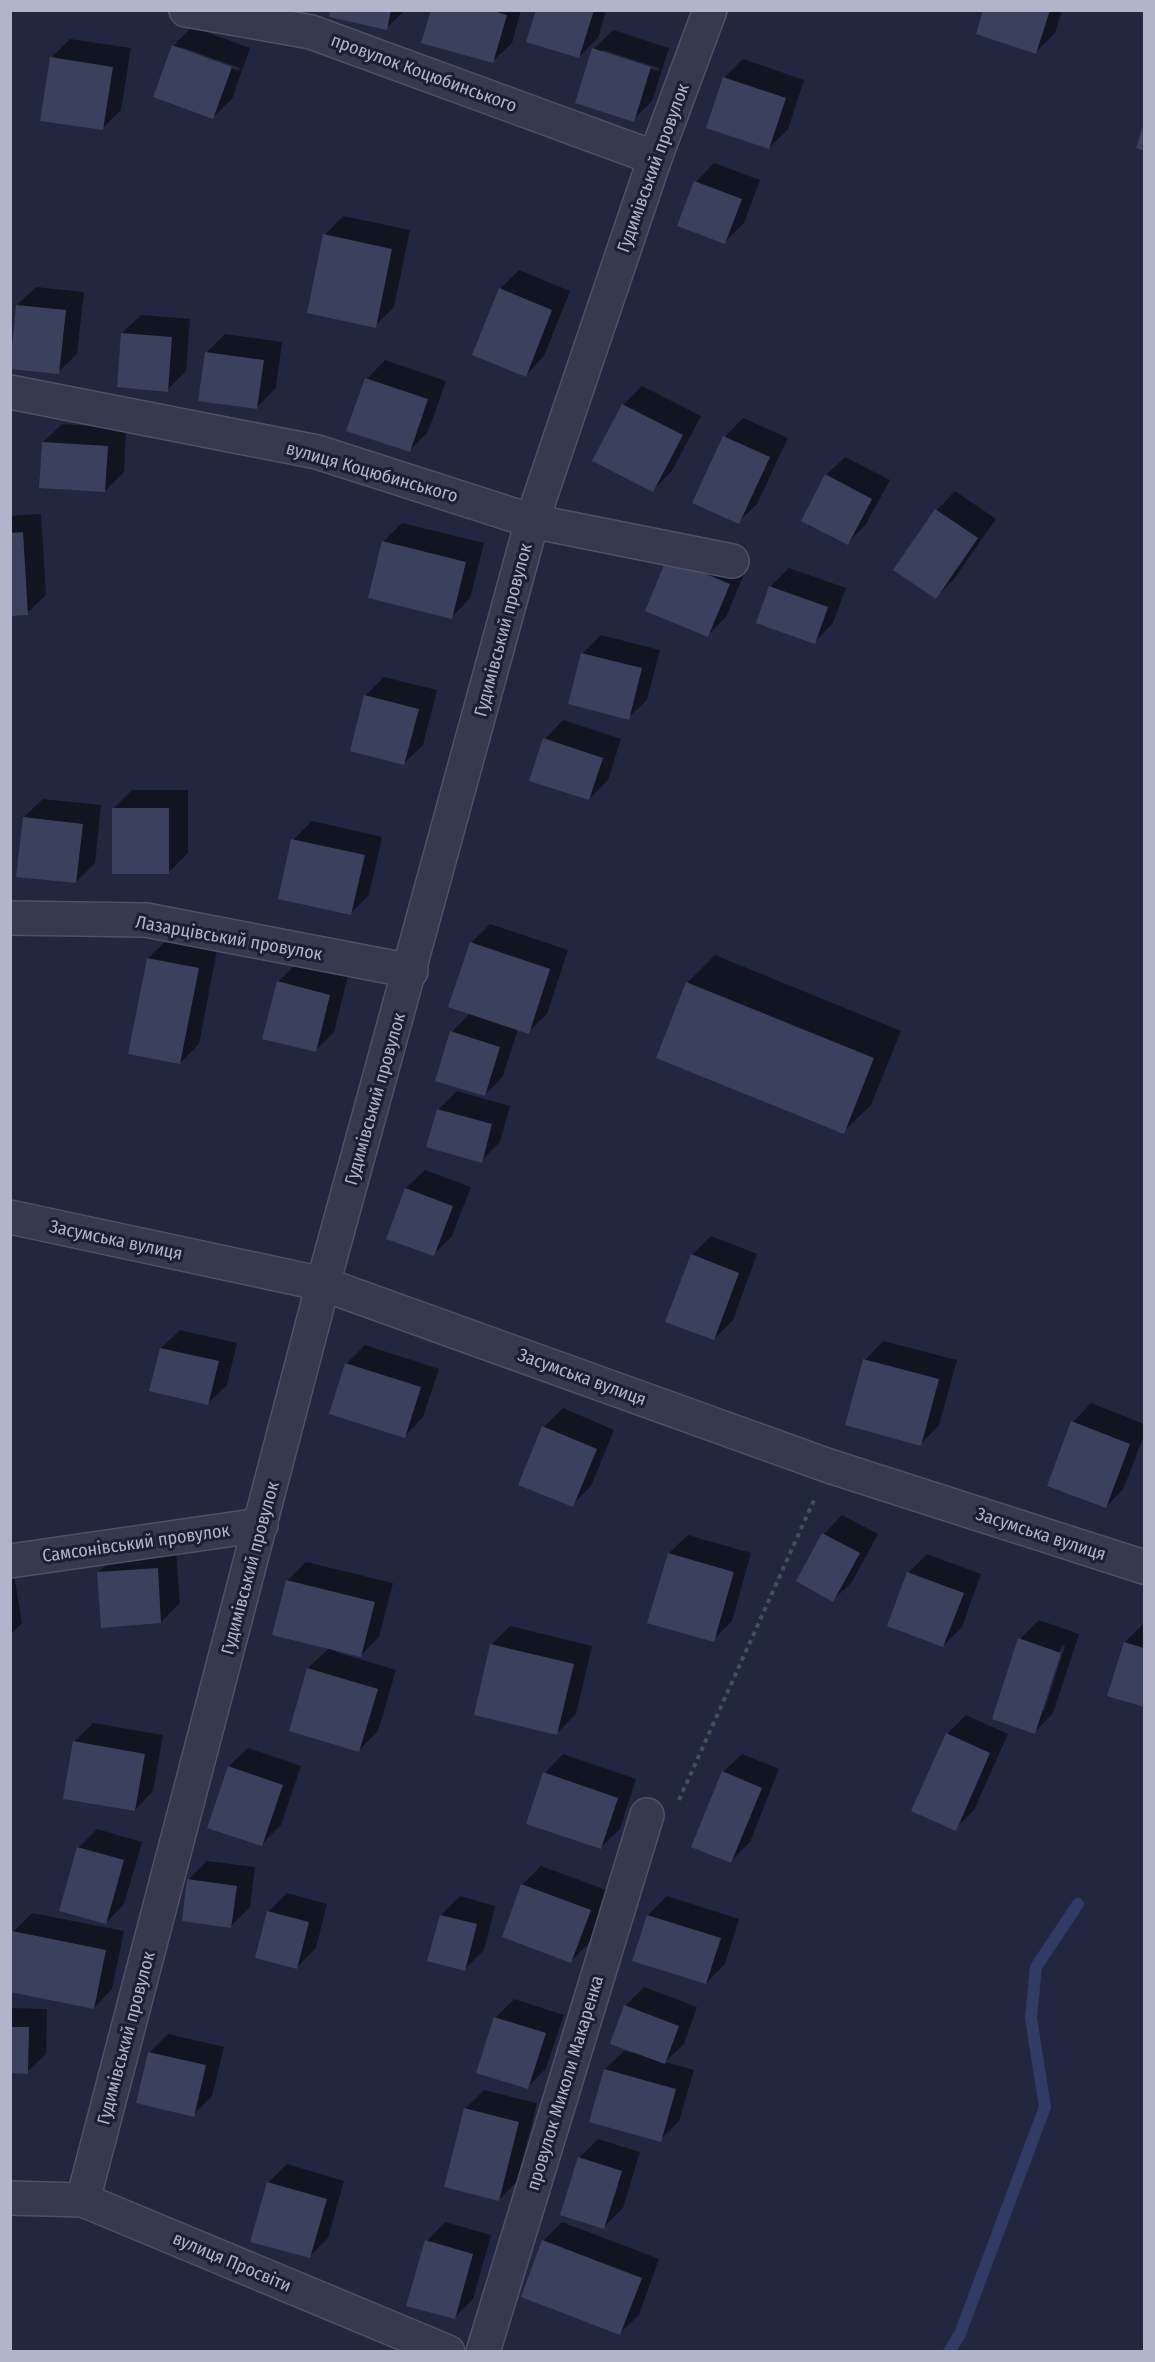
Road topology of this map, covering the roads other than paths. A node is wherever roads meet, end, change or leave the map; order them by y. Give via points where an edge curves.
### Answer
1 (186, 10) edge
2 (710, 10) edge
3 (655, 158) junction
4 (10, 392) edge
5 (532, 521) junction
6 (732, 561) dead end
7 (10, 918) edge
8 (411, 971) junction
9 (10, 1217) edge
10 (323, 1284) junction
11 (261, 1525) junction
12 (10, 1561) edge
13 (1144, 1567) edge
14 (647, 1815) road end
15 (10, 2198) edge
16 (83, 2200) junction
17 (448, 2352) edge
18 (483, 2352) edge

1 - 3 street, провулок Коцюбинського via 311,32
2 - 3 street, Гудимівський провулок
3 - 5 street, Гудимівський провулок
4 - 5 street, вулиця Коцюбинського via 317,452
5 - 6 street, вулиця Коцюбинського
5 - 8 street, Гудимівський провулок
7 - 8 street, Лазарцівський провулок via 146,920
8 - 10 street, Гудимівський провулок
9 - 10 street, Засумська вулиця
10 - 11 street, Гудимівський провулок
10 - 13 street, Засумська вулиця via 829,1466
11 - 12 street, Самсонівський провулок
11 - 16 street, Гудимівський провулок
14 - 18 street, провулок Миколи Макаренка
15 - 16 street, вулиця Просвіти
16 - 17 street, вулиця Просвіти

